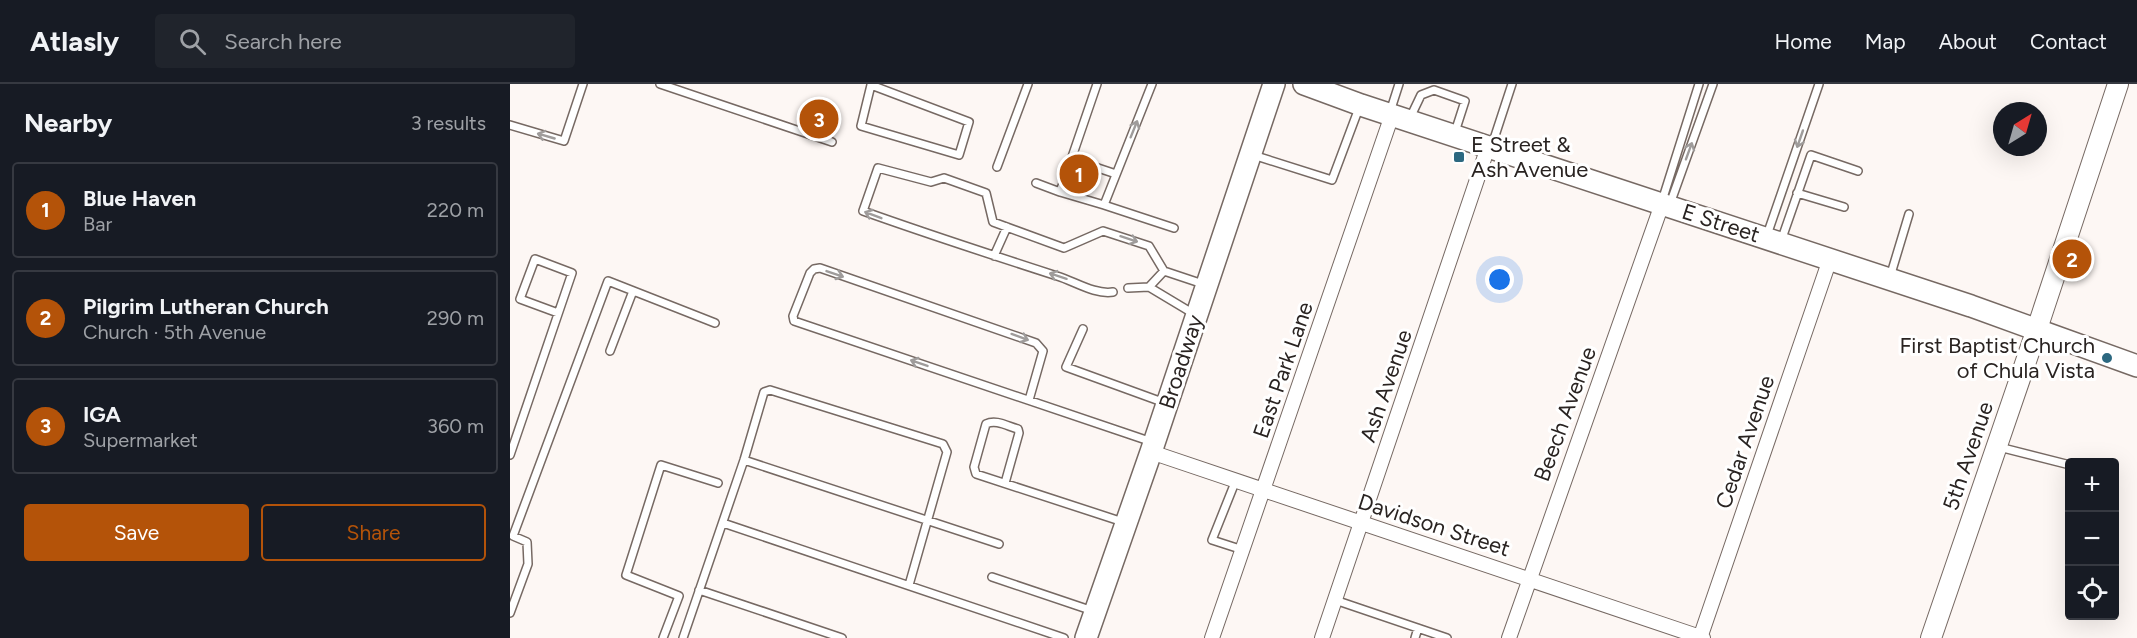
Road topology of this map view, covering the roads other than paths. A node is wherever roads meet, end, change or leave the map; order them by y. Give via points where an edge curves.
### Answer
1 (583, 84) edge
2 (660, 84) edge
3 (871, 84) edge
4 (1028, 84) edge
5 (1097, 84) edge
6 (1152, 84) edge
7 (1274, 84) edge
8 (1304, 84) edge
9 (1399, 84) edge
10 (1512, 84) edge
11 (1699, 84) edge
12 (1713, 84) edge
13 (1819, 84) edge
14 (2118, 84) edge
15 (1349, 98) junction
16 (1397, 117) junction
17 (510, 125) edge
18 (1454, 135) junction
19 (832, 142) dead end
20 (1489, 147) junction
21 (1250, 154) junction
22 (1071, 159) junction
23 (997, 167) dead end
24 (1858, 171) dead end
25 (1116, 174) junction
26 (1036, 183) dead end
27 (1060, 192) junction
28 (1797, 193) junction
29 (1104, 205) junction
30 (1665, 205) junction
31 (1844, 207) dead end
32 (1909, 214) dead end
33 (1007, 227) junction
34 (1174, 228) dead end
35 (1773, 241) junction
36 (994, 256) junction
37 (1830, 259) junction
38 (1164, 271) junction
39 (1889, 279) junction
40 (1207, 285) junction
41 (1149, 287) junction
42 (1128, 288) dead end
43 (633, 291) junction
44 (1113, 292) dead end
45 (558, 313) junction
46 (1197, 315) junction
47 (715, 323) dead end
48 (1083, 329) dead end
49 (2037, 329) junction
50 (610, 351) dead end
51 (2137, 366) edge
52 (1029, 400) junction
53 (1167, 404) junction
54 (1997, 447) junction
55 (1153, 448) junction
56 (510, 454) edge
57 (744, 460) junction
58 (2065, 464) edge
59 (1236, 480) junction
60 (718, 483) dead end
61 (1005, 483) junction
62 (1264, 490) junction
63 (928, 522) junction
64 (723, 523) junction
65 (1126, 523) junction
66 (1362, 524) junction
67 (999, 544) dead end
68 (1243, 550) junction
69 (992, 578) dead end
70 (1529, 579) junction
71 (909, 585) junction
72 (699, 590) junction
73 (1335, 600) junction
74 (1095, 611) junction
75 (510, 613) edge
76 (1418, 628) junction
77 (663, 638) edge
78 (683, 638) edge
79 (842, 638) edge
80 (1064, 638) edge
81 (1086, 638) edge
82 (1212, 638) edge
83 (1322, 638) edge
84 (1415, 638) edge
85 (1447, 638) edge
86 (1509, 638) edge
87 (1701, 638) edge
88 (1931, 638) edge

1 -> 17 lane via 564,141
2 - 19 lane
3 - 3 lane via 861,126 959,155 969,122
4 - 23 lane
5 - 22 lane
25 -> 6 lane
7 - 21 main road, Broadway
8 - 15 main road, E Street
9 - 16 lane
10 - 20 lane
11 - 30 lane
30 -> 12 lane
13 -> 35 lane
14 - 49 street, 5th Avenue
15 - 16 main road, E Street
15 - 21 lane via 1332,180
16 - 18 main road, E Street
16 - 18 lane via 1421,95 1434,90 1466,101
16 - 62 street, East Park Lane
18 - 20 main road, E Street
20 - 30 main road, E Street
20 - 66 street, Ash Avenue
21 - 40 main road, Broadway
22 - 25 lane
22 - 27 lane
24 - 28 lane via 1811,155
25 - 29 lane
26 - 27 lane
27 - 29 lane
28 - 31 lane
28 - 35 lane
29 - 34 lane
30 - 35 main road, E Street
30 - 70 street, Beech Avenue
32 - 39 lane
33 - 36 lane
36 -> 33 lane via 864,211 878,168 931,182 944,178 986,193 993,222
33 -> 38 lane via 1064,248 1104,231 1149,246
35 - 37 main road, E Street
44 -> 36 lane via 1103,294
37 - 39 main road, E Street
37 - 87 street, Cedar Avenue
38 - 40 lane
38 - 41 lane
39 - 49 main road, E Street
40 - 46 main road, Broadway
41 - 42 lane
41 - 46 lane
43 - 47 lane
43 - 50 lane
43 - 75 lane via 608,282 604,292 513,536 527,542 528,564
45 - 45 lane via 572,273 535,259 520,299
45 - 56 lane
46 - 53 main road, Broadway
48 - 53 lane via 1066,367
49 - 51 main road, E Street
49 - 54 street, 5th Avenue
52 -> 52 lane via 794,321 810,273 820,268 1035,343 1043,351
52 - 55 lane
53 - 55 main road, Broadway
54 - 58 lane
54 - 88 street, 5th Avenue
55 - 59 street, Davidson Street
55 - 65 main road, Broadway
57 - 63 lane
57 - 63 lane via 764,392 770,390 943,444 947,452
57 - 64 lane
59 - 62 street, Davidson Street
59 - 68 lane via 1212,540
60 - 77 lane via 661,465 626,575 679,596
61 - 61 lane via 976,474 989,422 1017,429 1019,433
61 - 65 lane
62 - 66 street, Davidson Street
62 - 68 street, East Park Lane
63 - 67 lane
63 - 71 lane
64 - 71 lane
64 - 72 lane
65 - 74 main road, Broadway
66 - 70 street, Davidson Street
66 - 73 street, Ash Avenue
68 - 82 street, East Park Lane
69 - 74 lane
70 - 86 street, Beech Avenue
70 - 87 street, Davidson Street
71 - 80 lane
72 - 78 lane
72 - 79 lane
73 - 76 lane
73 - 83 street, Ash Avenue
74 - 81 main road, Broadway
76 - 84 lane
76 - 85 lane

